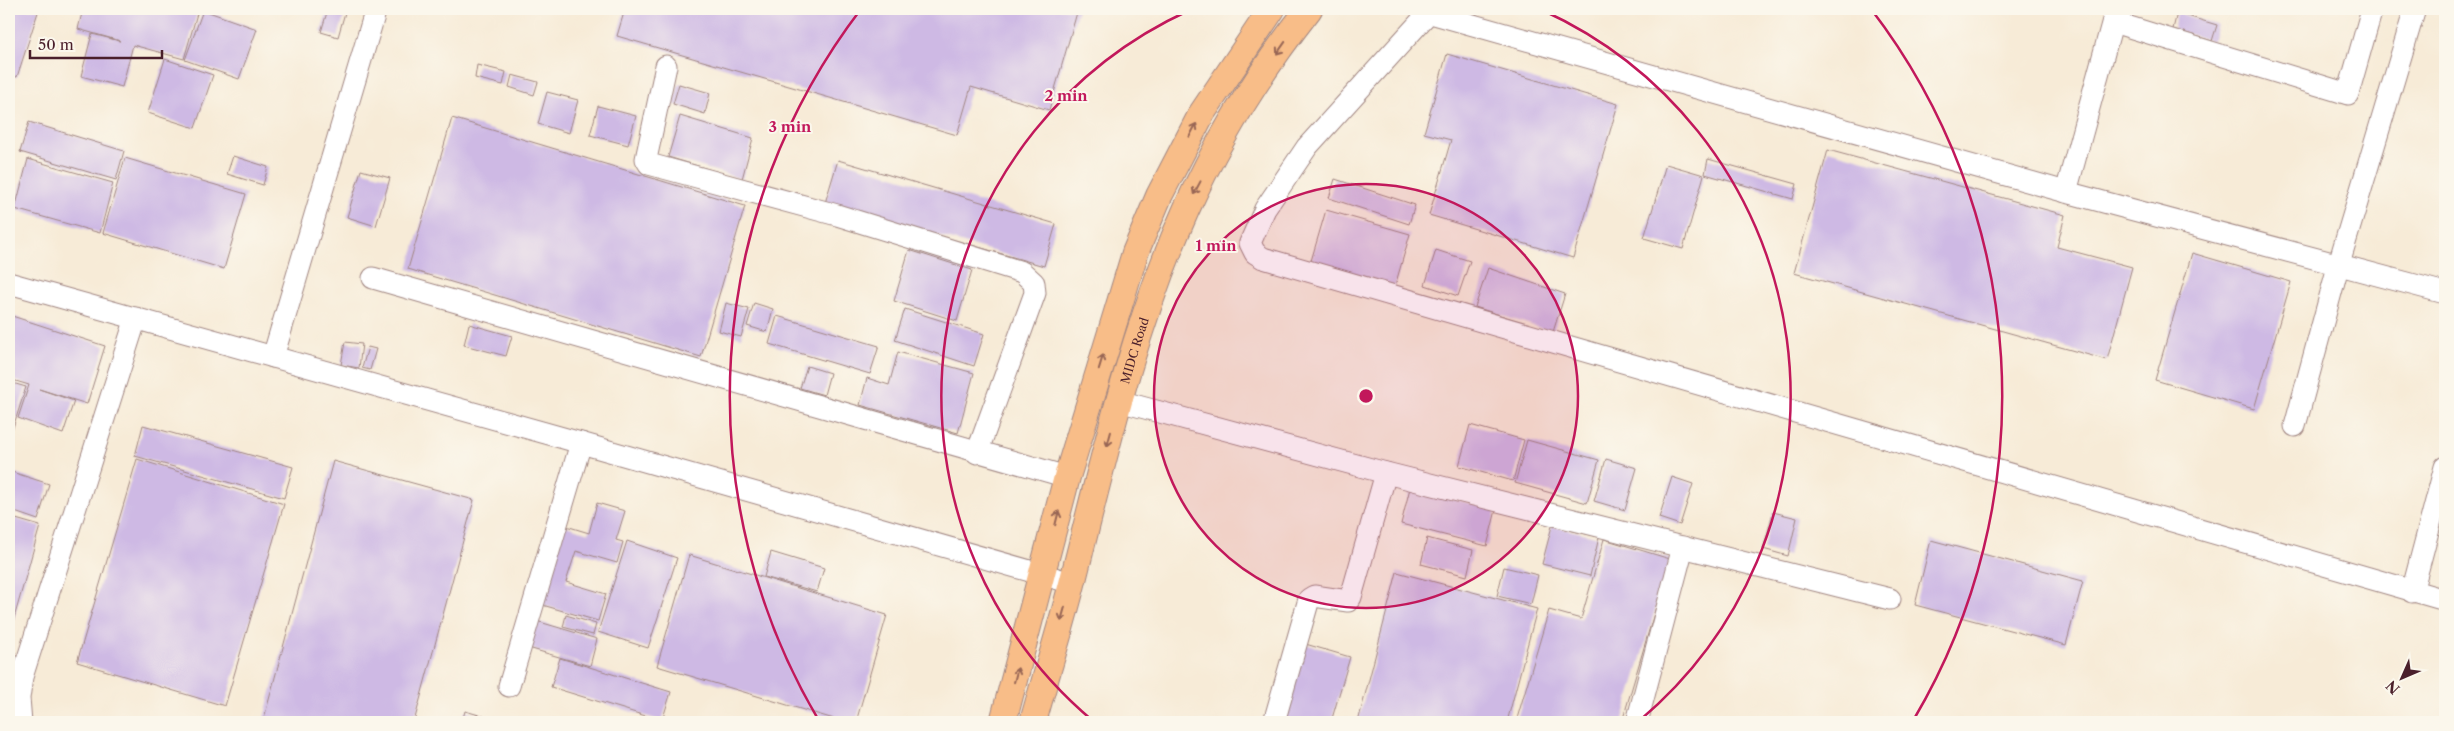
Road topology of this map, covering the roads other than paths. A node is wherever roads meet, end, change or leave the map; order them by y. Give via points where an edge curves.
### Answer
1 (376, 9) edge
2 (1272, 9) edge
3 (1309, 9) edge
4 (2372, 9) edge
5 (2415, 9) edge
6 (1430, 11) edge
7 (2115, 15) edge
8 (666, 66) dead end
9 (2066, 192) junction
10 (2339, 263) junction
11 (373, 278) dead end
12 (9, 283) edge
13 (2445, 294) edge
14 (136, 318) junction
15 (273, 357) junction
16 (1119, 401) junction
17 (2295, 426) dead end
18 (581, 443) junction
19 (977, 452) junction
20 (1386, 472) junction
21 (1067, 477) junction
22 (2444, 477) edge
23 (1683, 547) junction
24 (1042, 575) junction
25 (1072, 583) junction
26 (2412, 592) junction
27 (1890, 599) dead end
28 (2445, 600) edge
29 (15, 674) edge
30 (509, 686) dead end
31 (21, 722) edge
32 (1003, 722) edge
33 (1033, 722) edge
34 (1274, 722) edge
35 (1637, 722) edge

1 - 15 street
21 -> 2 main road via 1135,253 1159,196 1202,113
3 -> 16 main road, MIDC Road via 1228,129 1186,209 1164,264
4 - 7 street via 2348,94
5 - 10 street
6 - 9 street
6 - 26 street via 1307,147 1265,209 1250,243 1255,253 1263,258
7 - 9 street
8 - 19 street via 646,159 649,164 837,215 1013,269 1034,283 1035,293
9 - 10 street
10 - 13 street
10 - 17 street
11 - 19 street
12 - 14 street
14 - 15 street
14 - 29 street
15 - 18 street
16 - 20 street
16 -> 25 main road, MIDC Road
18 - 24 street
18 - 30 street
19 - 21 street
20 - 23 street
20 - 34 street via 1351,597 1348,601 1314,596 1309,599
24 -> 21 main road
22 - 26 street
23 - 27 street
23 - 35 street
24 - 25 street
32 -> 24 main road
25 -> 33 main road, MIDC Road
26 - 28 street
29 - 31 street

